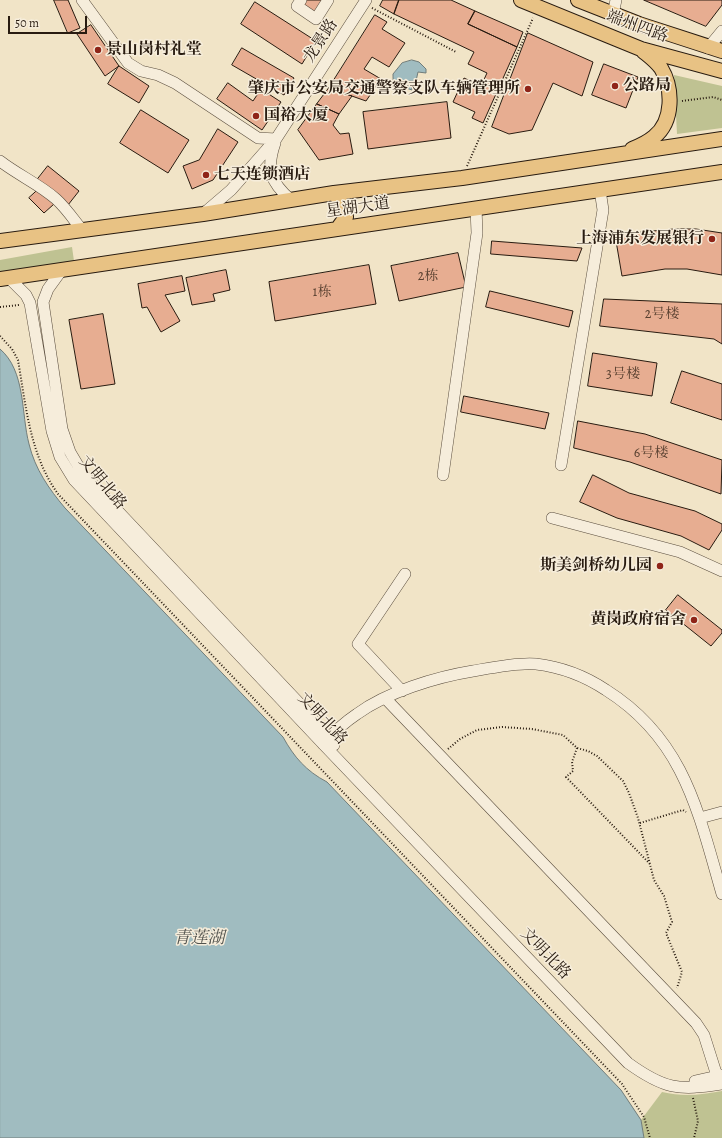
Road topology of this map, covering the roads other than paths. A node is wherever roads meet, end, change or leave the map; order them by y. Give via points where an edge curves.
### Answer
1 (82, 0) edge
2 (301, 0) edge
3 (328, 0) edge
4 (521, 0) edge
5 (578, 0) edge
6 (365, 2) edge
7 (614, 7) edge
8 (722, 31) edge
9 (641, 49) junction
10 (715, 50) edge
11 (722, 71) edge
12 (276, 139) junction
13 (722, 139) edge
14 (618, 155) junction
15 (0, 161) edge
16 (722, 172) edge
17 (600, 190) junction
18 (334, 193) junction
19 (291, 200) junction
20 (476, 208) junction
21 (203, 214) junction
22 (338, 228) junction
23 (82, 230) junction
24 (0, 241) edge
25 (61, 271) junction
26 (4, 278) edge
27 (561, 465) dead end
28 (444, 474) dead end
29 (552, 518) dead end
30 (722, 571) edge
31 (405, 574) dead end
32 (402, 691) junction
33 (385, 698) junction
34 (325, 742) junction
35 (722, 812) edge
36 (700, 818) junction
37 (722, 894) edge
38 (720, 1079) edge

1 - 12 street via 128,63 141,71 176,83 258,138
2 - 3 street via 297,6 316,19
4 - 9 main road, 端州四路
5 - 7 main road, 端州四路
6 - 12 street, 龙景路
7 - 10 main road, 端州四路
8 - 10 street
9 - 11 main road, 端州四路
9 - 14 main road via 661,68 670,102 666,119 655,137
12 - 19 street via 270,157 270,170 280,190
12 - 21 street via 230,190
13 - 14 main road, 星湖大道
14 - 18 main road, 星湖大道 via 462,178
15 - 23 street via 57,200
16 - 17 main road, 星湖大道
17 - 20 main road, 星湖大道
17 - 27 street via 603,210
18 - 19 main road, 星湖大道
18 - 22 main road via 344,206 346,217
19 - 21 main road, 星湖大道
20 - 22 main road, 星湖大道
20 - 28 street via 477,233
21 - 23 main road, 星湖大道
22 - 25 main road, 星湖大道
23 - 24 main road, 星湖大道
25 - 26 main road, 星湖大道
25 - 34 street, 文明北路 via 48,289 43,302 62,429 70,452 83,474 301,705
26 - 34 street, 文明北路 via 26,294 30,303 52,431 60,457 74,480
29 - 30 street via 680,552
31 - 32 street via 358,644
32 - 33 street
32 - 36 street via 430,679 496,668 534,664 567,670 594,682 625,702 650,725 672,754 690,789
33 - 34 street via 357,713
33 - 38 street via 696,1022 704,1035
34 - 38 street, 文明北路 via 631,1057 651,1071 670,1079 691,1082
34 - 38 street, 文明北路 via 628,1063 646,1077 668,1086 691,1089
35 - 36 street
36 - 37 street

